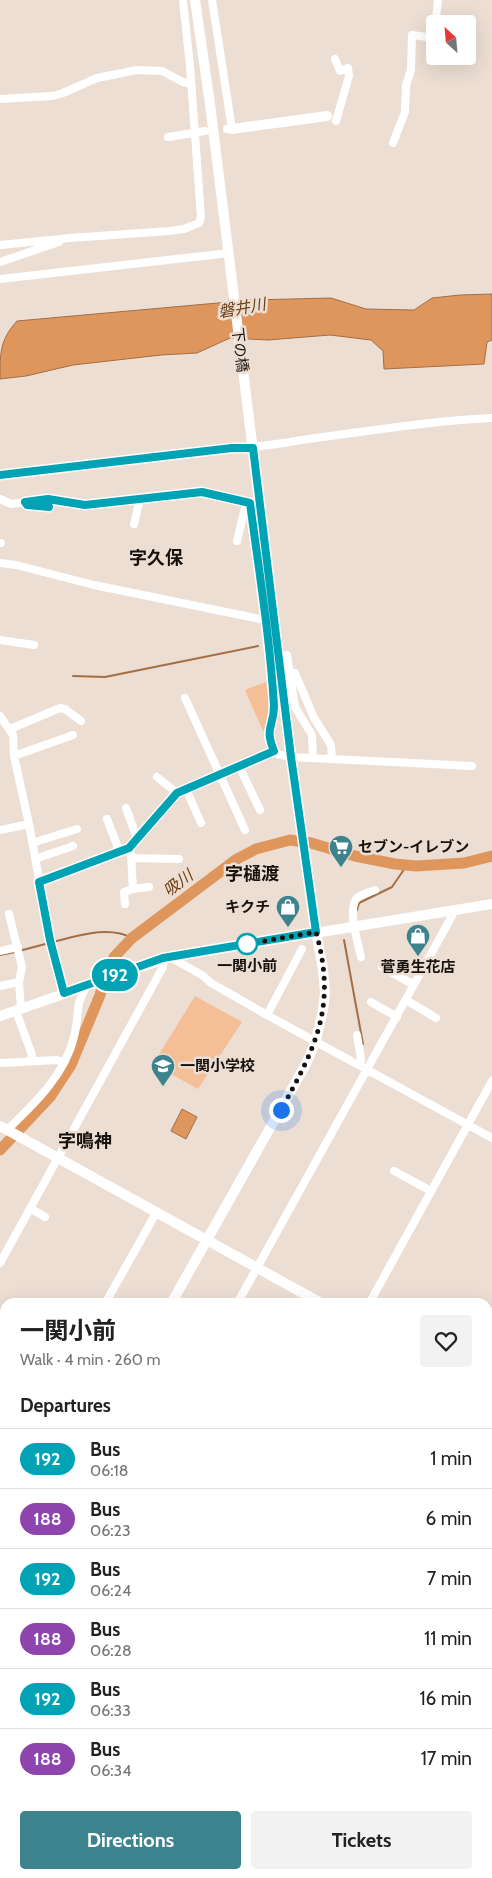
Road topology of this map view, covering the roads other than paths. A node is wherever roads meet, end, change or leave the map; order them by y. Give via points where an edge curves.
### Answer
1 (182, 0) edge
2 (195, 0) edge
3 (212, 0) edge
4 (438, 0) edge
5 (436, 15) edge
6 (426, 37) edge
7 (335, 59) dead end
8 (191, 84) junction
9 (0, 99) edge
10 (331, 119) joint
11 (230, 129) joint
12 (205, 131) dead end
13 (194, 133) junction
14 (168, 137) dead end
15 (393, 143) dead end
16 (70, 238) junction
17 (0, 245) edge
18 (229, 256) junction
19 (0, 262) edge
20 (0, 279) edge
21 (492, 418) edge
22 (252, 444) junction
23 (0, 475) edge
24 (140, 498) junction
25 (0, 499) edge
26 (25, 502) junction
27 (244, 502) junction
28 (49, 507) dead end
29 (134, 524) dead end
30 (238, 541) dead end
31 (0, 563) edge
32 (265, 620) junction
33 (0, 640) edge
34 (34, 645) dead end
35 (287, 655) dead end
36 (295, 673) dead end
37 (185, 698) dead end
38 (0, 717) edge
39 (81, 720) dead end
40 (10, 729) junction
41 (73, 735) dead end
42 (274, 751) junction
43 (14, 756) junction
44 (291, 757) junction
45 (313, 758) junction
46 (332, 759) junction
47 (239, 766) junction
48 (472, 766) dead end
49 (219, 775) junction
50 (157, 777) dead end
51 (186, 789) junction
52 (177, 793) junction
53 (126, 808) dead end
54 (260, 810) dead end
55 (107, 819) dead end
56 (201, 823) dead end
57 (29, 824) junction
58 (77, 829) dead end
59 (0, 830) edge
60 (245, 830) dead end
61 (137, 838) junction
62 (32, 843) junction
63 (73, 846) dead end
64 (129, 848) junction
65 (117, 853) junction
66 (131, 858) junction
67 (35, 859) junction
68 (178, 859) dead end
69 (39, 882) junction
70 (149, 887) dead end
71 (133, 889) junction
72 (375, 890) dead end
73 (125, 904) dead end
74 (492, 904) edge
75 (454, 910) junction
76 (9, 914) dead end
77 (355, 927) junction
78 (316, 932) junction
79 (18, 947) junction
80 (302, 949) dead end
81 (0, 951) edge
82 (361, 956) dead end
83 (167, 957) junction
84 (382, 967) dead end
85 (19, 982) junction
86 (91, 983) junction
87 (414, 985) junction
88 (0, 986) edge
89 (64, 993) junction
90 (406, 1000) junction
91 (371, 1002) dead end
92 (18, 1010) junction
93 (267, 1015) junction
94 (0, 1016) edge
95 (397, 1017) junction
96 (436, 1018) dead end
97 (357, 1035) dead end
98 (316, 1040) junction
99 (30, 1060) junction
100 (64, 1062) junction
101 (0, 1063) edge
102 (360, 1065) junction
103 (368, 1069) junction
104 (492, 1081) edge
105 (468, 1125) junction
106 (8, 1131) edge
107 (492, 1138) edge
108 (58, 1159) junction
109 (394, 1171) dead end
110 (432, 1191) junction
111 (30, 1208) junction
112 (156, 1212) junction
113 (45, 1216) dead end
114 (208, 1240) junction
115 (0, 1263) edge
116 (258, 1268) junction
117 (108, 1298) edge
118 (174, 1298) edge
119 (240, 1298) edge
120 (313, 1298) edge
121 (372, 1298) edge

1 - 8 street
2 - 18 street, 下の橋
3 - 11 street
4 - 5 street
6 - 15 street via 412,35 405,112
7 - 10 street via 340,71 348,68 349,76
8 - 9 street via 162,71 137,70 97,78 52,96
8 - 13 street
10 - 11 street
12 - 13 street
13 - 14 street
13 - 16 street via 199,223 161,232
16 - 17 street
16 - 19 street
18 - 20 street
18 - 22 street, 下の橋
21 - 22 street
22 - 23 street
22 - 44 street, 下の橋
24 - 26 street via 85,505 48,499
24 - 27 street via 202,492
24 - 29 street
25 - 26 street via 11,504
26 - 28 street via 27,505
27 - 30 street
27 - 32 street via 250,503
31 - 32 street
32 - 42 street via 274,709 268,738
33 - 34 street
35 - 45 street via 295,707 312,735
36 - 46 street via 314,718 331,745
37 - 49 street
38 - 40 street
39 - 40 street via 60,708
40 - 43 street
41 - 43 street
42 - 44 street
42 - 47 street
43 - 57 street
44 - 45 street
44 - 78 street, 下の橋
45 - 46 street
46 - 48 street
47 - 49 street
47 - 54 street
49 - 51 street
49 - 60 street
50 - 52 street
51 - 52 street
51 - 56 street
52 - 61 street
53 - 61 street
55 - 65 street
57 - 59 street
57 - 62 street
58 - 62 street
61 - 64 street
62 - 67 street
63 - 67 street
64 - 65 street
64 - 66 street
65 - 69 street
66 - 68 street
66 - 71 street
67 - 69 street
69 - 89 street
70 - 71 street
71 - 73 street via 124,892
72 - 77 street via 355,900
74 - 75 street
75 - 77 street
75 - 87 street
76 - 79 street
77 - 78 street
77 - 82 street
78 - 83 street
78 - 98 street, 下の橋 via 325,993
79 - 81 street
79 - 85 street via 22,966
80 - 93 street
83 - 86 street
83 - 93 street
83 - 108 street
84 - 87 street
85 - 88 street
85 - 92 street
86 - 89 street
86 - 100 street via 80,1003 74,1038
87 - 90 street
89 - 92 street
90 - 95 street
90 - 96 street
91 - 95 street
92 - 94 street
92 - 99 street via 32,1055
93 - 98 street
95 - 103 street
97 - 102 street
98 - 102 street
98 - 114 street, 下の橋 via 306,1064
99 - 100 street
99 - 101 street
100 - 106 street via 52,1083
102 - 103 street
103 - 105 street
103 - 116 street
104 - 105 street
105 - 107 street
105 - 110 street
106 - 108 street
108 - 111 street
108 - 112 street
109 - 110 street
110 - 121 street
111 - 113 street
111 - 115 street
112 - 114 street
112 - 117 street
114 - 116 street
114 - 118 street, 下の橋
116 - 119 street
116 - 120 street

